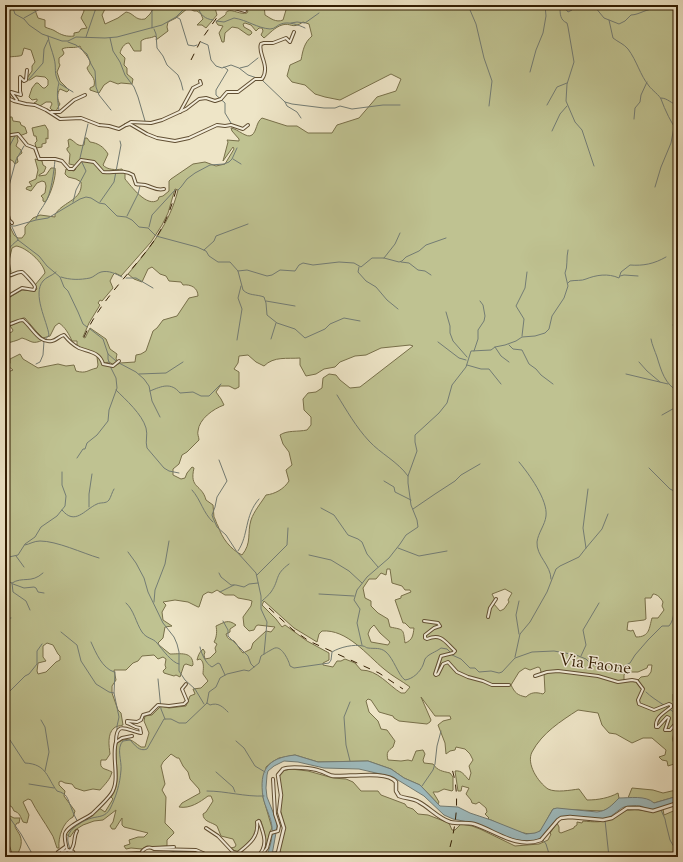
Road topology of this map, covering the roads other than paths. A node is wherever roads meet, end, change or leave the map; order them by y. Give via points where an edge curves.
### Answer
1 (233, 5) edge
2 (245, 11) dead end
3 (294, 32) dead end
4 (27, 70) dead end
5 (200, 81) dead end
6 (5, 92) edge
7 (85, 95) dead end
8 (16, 101) junction
9 (48, 111) junction
10 (179, 113) junction
11 (248, 125) dead end
12 (125, 126) junction
13 (5, 136) edge
14 (164, 189) dead end
15 (5, 202) edge
16 (12, 223) dead end
17 (5, 275) edge
18 (5, 298) edge
19 (5, 325) edge
20 (119, 361) dead end
21 (496, 599) dead end
22 (488, 617) dead end
23 (424, 621) dead end
24 (535, 676) dead end
25 (186, 684) dead end
26 (509, 684) dead end
27 (678, 725) edge
28 (132, 736) dead end
29 (116, 742) junction
30 (678, 747) edge
31 (273, 779) dead end
32 (678, 803) edge
33 (206, 828) dead end
34 (77, 831) dead end
35 (174, 847) dead end
36 (152, 848) junction
37 (69, 850) junction
38 (58, 855) edge
39 (75, 857) edge
40 (87, 857) edge
41 (93, 857) edge
42 (212, 857) edge
43 (258, 857) edge
44 (277, 857) edge

1 - 2 street via 234,8
3 - 10 street via 290,42 286,38 274,43 261,44 265,66 263,78 255,79 238,92 227,92 219,100 199,99
4 - 8 street via 26,80 20,78 21,95 11,92
5 - 10 street via 201,84 193,88
6 - 8 street via 10,99
7 - 9 street via 74,100 60,112
8 - 9 street
9 - 12 street via 60,119 81,118 119,129
10 - 12 street via 157,122 131,122
11 - 12 street via 243,129 231,124 217,125 189,138 175,141 157,138 130,124
13 - 14 street via 18,134 27,145 35,148 39,159 62,161 69,169 73,169 81,160 91,161 103,172 130,173 138,185
15 - 16 street
17 - 18 street via 22,272 35,286 34,290 20,289
19 - 20 street via 23,320 42,339 50,341 64,335 78,348 99,356 103,364 113,366
21 - 22 street via 491,605
23 - 26 street via 438,623 440,626 425,635 425,638 433,636 443,639 455,651 441,656 436,675 443,664 448,662 457,672 468,677 492,685
24 - 27 street, Via Faone via 558,671 598,676 614,681 637,681 643,689 639,704 654,710 671,705 660,716 656,727 658,728 667,717 669,718 665,730 670,730 676,723
25 - 29 street via 182,689 186,701 184,704 158,705 150,713 143,715 141,720 127,721 140,728 142,733 123,727 117,732
27 - 30 street, Via Faone via 674,740
28 - 29 street
29 - 37 street via 116,768 112,793 91,815 67,831 65,836
31 - 43 street via 275,814 279,826 278,831 271,832 267,848
32 - 44 street via 653,811 627,808 612,818 603,820 561,818 541,840 514,841 475,825 463,822 458,824 438,817 419,802 399,796 396,782 392,778 373,775 335,776 318,770 292,767 283,769 278,775 281,795 279,812 284,828
33 - 43 street via 233,852 238,853 256,835 259,820 265,841
34 - 37 street via 74,846
35 - 36 street
36 - 41 street via 146,848 141,853
36 - 42 street via 196,850
37 - 38 street
37 - 39 street
40 - 41 street

